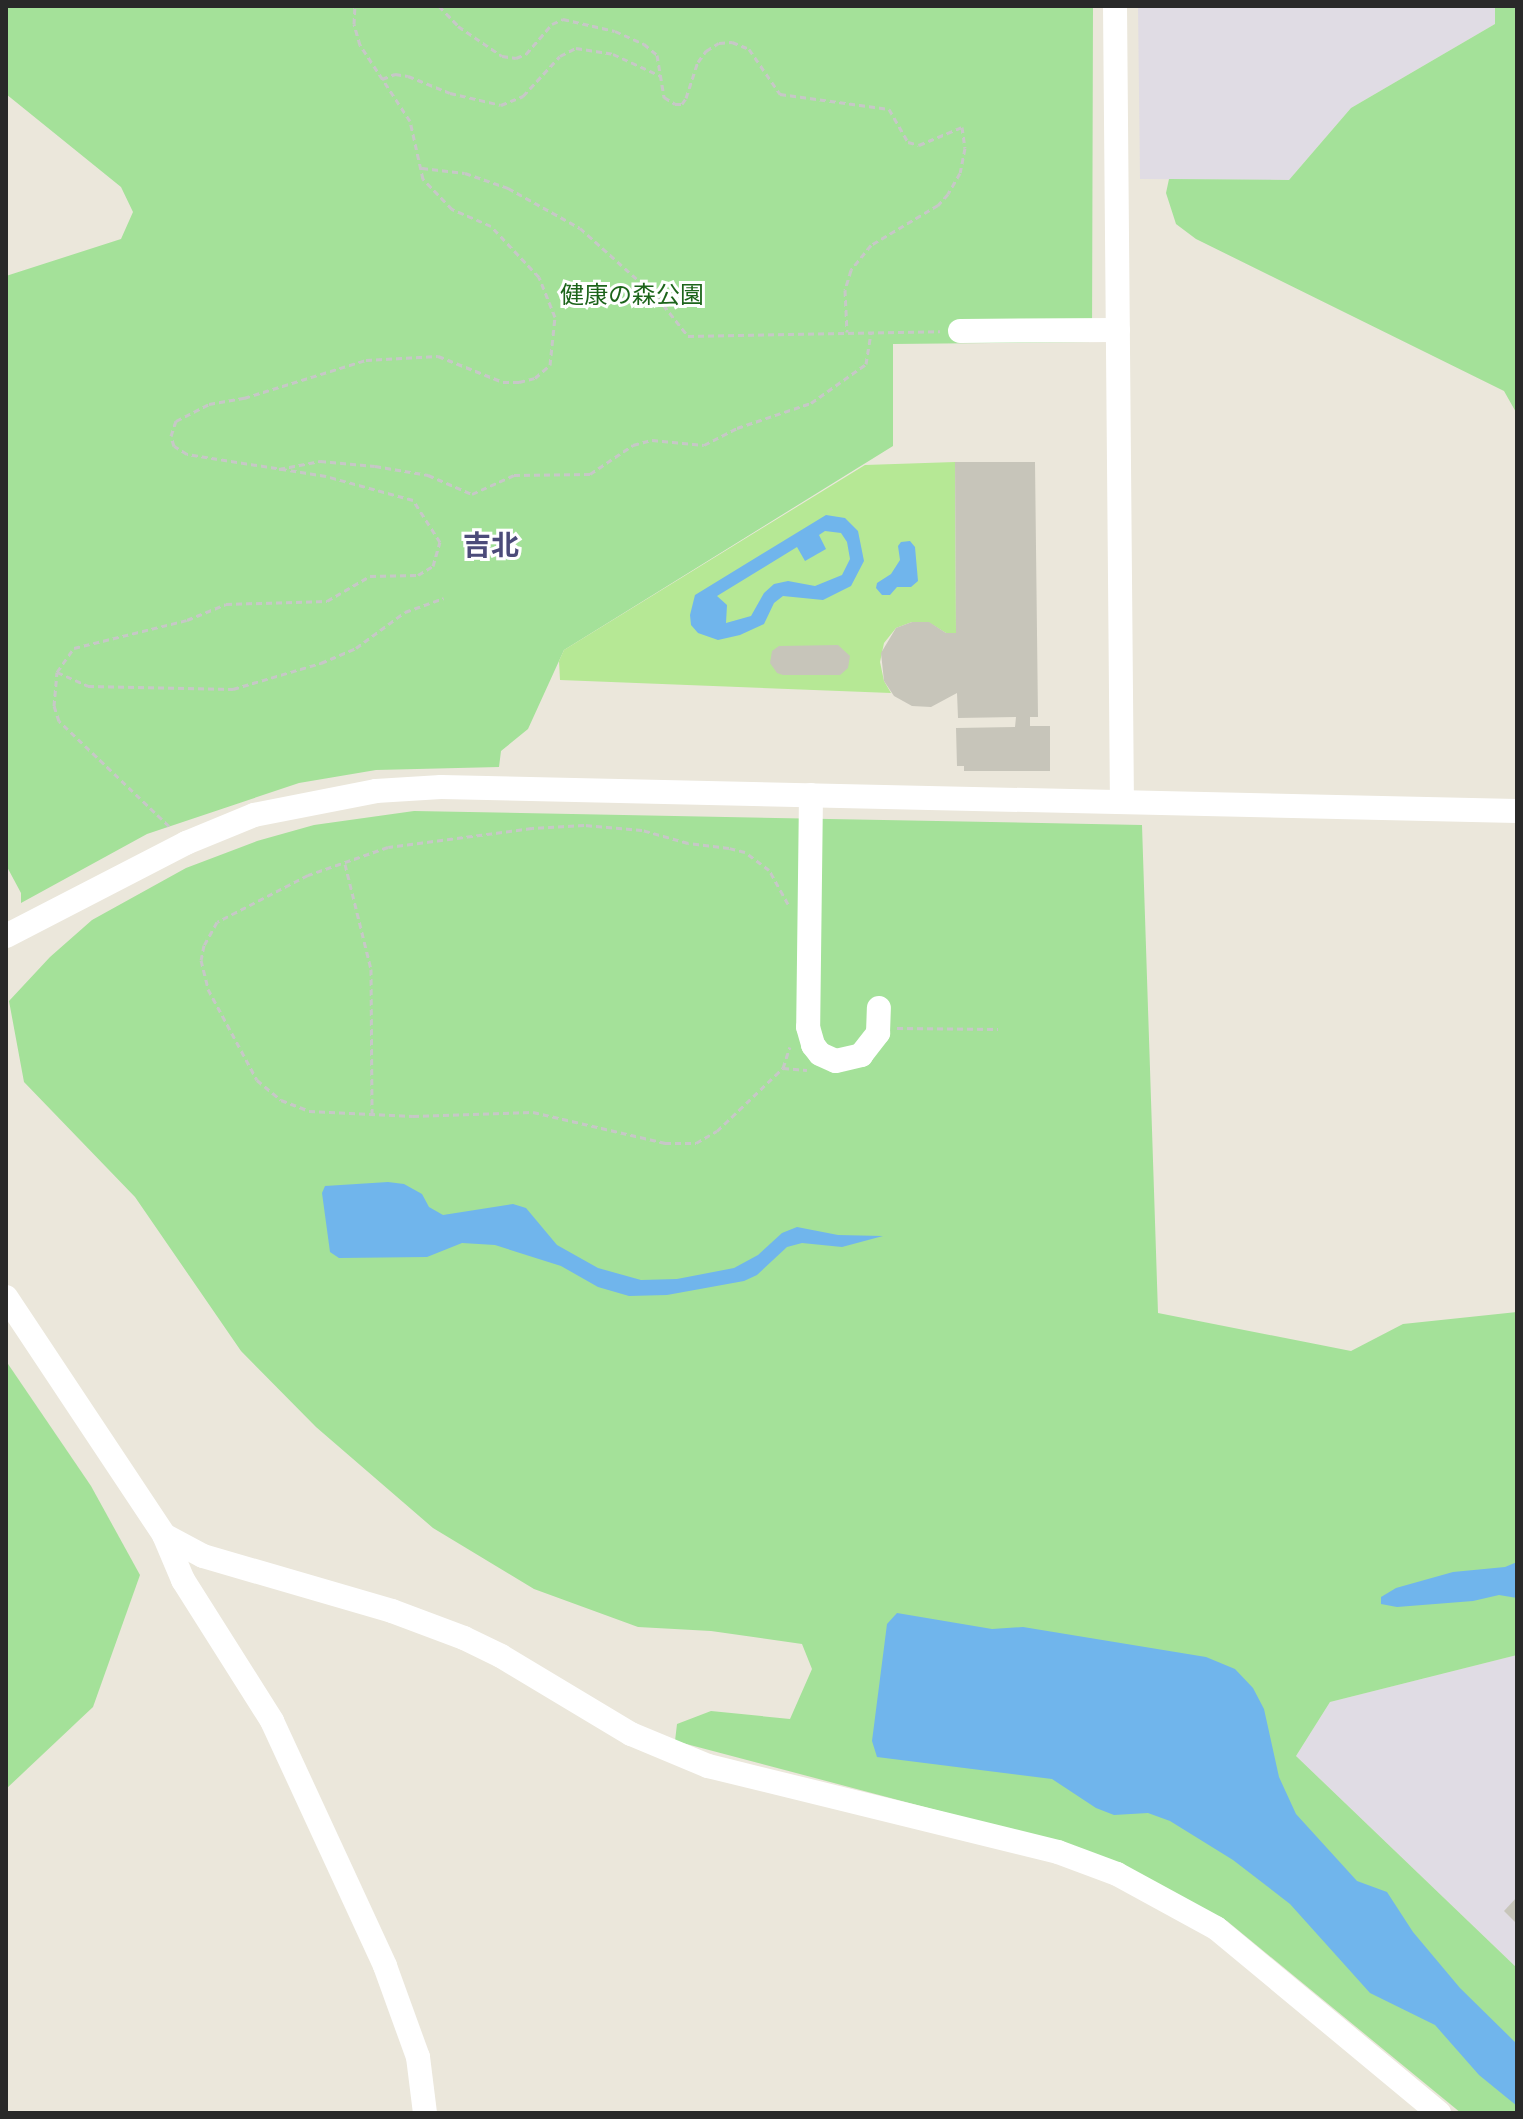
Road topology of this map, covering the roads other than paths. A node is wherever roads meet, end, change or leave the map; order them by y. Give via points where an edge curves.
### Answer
1 (1115, 6) edge
2 (1118, 330) junction
3 (960, 331) road end
4 (811, 795) junction
5 (1122, 802) junction
6 (1517, 811) edge
7 (6, 936) edge
8 (888, 1011) road end
9 (6, 1297) edge
10 (164, 1535) junction
11 (425, 2113) edge
12 (1439, 2113) edge

1 - 2 street
2 - 3 street
2 - 5 street
4 - 5 street
4 - 7 street via 441,787 315,800 254,815 186,843
4 - 8 street via 808,1027 813,1045 836,1061 861,1055
5 - 6 street
9 - 10 street
10 - 11 street via 183,1580 272,1721 309,1794 409,2031
10 - 12 street via 203,1556 392,1611 464,1638 631,1734 708,1766 1058,1852 1117,1874 1216,1928

